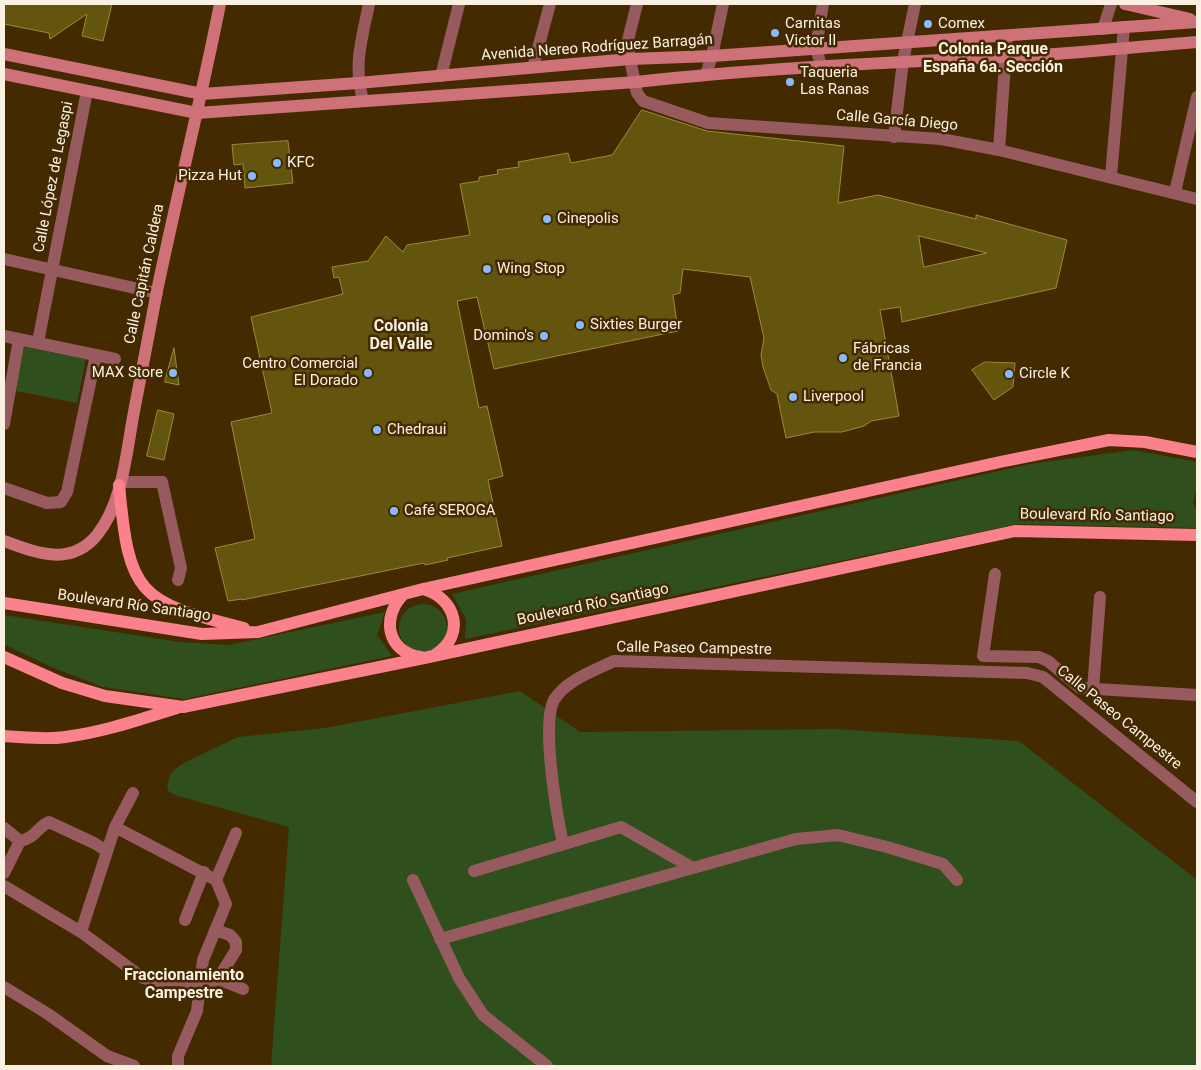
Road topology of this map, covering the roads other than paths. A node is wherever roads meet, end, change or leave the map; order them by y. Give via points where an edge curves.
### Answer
1 (220, 4) edge
2 (369, 4) edge
3 (458, 4) edge
4 (550, 4) edge
5 (637, 4) edge
6 (722, 4) edge
7 (823, 4) edge
8 (915, 4) edge
9 (1111, 4) edge
10 (1125, 4) edge
11 (1197, 21) edge
12 (1124, 27) junction
13 (1103, 29) junction
14 (1007, 36) junction
15 (907, 41) junction
16 (1197, 42) edge
17 (816, 47) junction
18 (1122, 48) junction
19 (4, 54) edge
20 (712, 56) junction
21 (1006, 57) junction
22 (630, 59) junction
23 (903, 61) junction
24 (820, 66) junction
25 (533, 67) junction
26 (4, 74) edge
27 (706, 74) junction
28 (441, 76) junction
29 (636, 82) junction
30 (358, 83) junction
31 (87, 90) junction
32 (202, 94) junction
33 (1197, 97) edge
34 (363, 100) junction
35 (197, 113) junction
36 (894, 137) junction
37 (999, 150) junction
38 (1111, 176) junction
39 (1175, 192) junction
40 (1197, 199) edge
41 (4, 258) edge
42 (52, 269) junction
43 (157, 293) junction
44 (4, 336) edge
45 (19, 339) junction
46 (38, 342) junction
47 (96, 355) junction
48 (115, 359) dead end
49 (4, 424) edge
50 (1197, 452) edge
51 (120, 483) junction
52 (4, 488) edge
53 (1197, 535) edge
54 (4, 541) edge
55 (995, 574) dead end
56 (178, 580) dead end
57 (423, 589) junction
58 (404, 594) junction
59 (1100, 597) dead end
60 (4, 603) edge
61 (258, 632) junction
62 (429, 656) junction
63 (4, 657) edge
64 (1093, 689) junction
65 (1197, 695) edge
66 (183, 707) junction
67 (4, 736) edge
68 (133, 793) dead end
69 (1197, 802) edge
70 (116, 827) junction
71 (4, 828) edge
72 (236, 833) dead end
73 (20, 840) junction
74 (564, 844) junction
75 (108, 851) junction
76 (691, 867) junction
77 (474, 871) dead end
78 (204, 872) junction
79 (4, 873) edge
80 (216, 880) junction
81 (413, 880) dead end
82 (957, 880) dead end
83 (4, 886) edge
84 (185, 920) dead end
85 (215, 930) junction
86 (81, 932) junction
87 (440, 939) junction
88 (218, 979) junction
89 (4, 987) edge
90 (202, 987) junction
91 (243, 989) dead end
92 (134, 1066) edge
93 (178, 1066) edge
94 (547, 1066) edge

1 - 32 street, Calle Capitán Caldera
2 - 30 street via 357,63
3 - 28 street
4 - 25 street
5 - 22 street via 627,44
6 - 20 street
7 - 17 street
8 - 15 street
9 - 13 street
10 - 11 street
11 - 12 street, Avenida Nereo Rodríguez Barragán
12 - 13 street, Avenida Nereo Rodríguez Barragán
12 - 18 street
13 - 14 street, Avenida Nereo Rodríguez Barragán
14 - 15 street, Avenida Nereo Rodríguez Barragán
14 - 21 street
15 - 17 street, Avenida Nereo Rodríguez Barragán
15 - 23 street
16 - 18 street
17 - 20 street, Avenida Nereo Rodríguez Barragán
17 - 24 street
18 - 21 street
18 - 38 street
19 - 32 street, Avenida Nereo Rodríguez Barragán
20 - 22 street, Avenida Nereo Rodríguez Barragán
20 - 27 street
21 - 23 street
21 - 37 street
22 - 25 street, Avenida Nereo Rodríguez Barragán
22 - 29 street
23 - 24 street
23 - 36 street
24 - 27 street
25 - 28 street, Avenida Nereo Rodríguez Barragán
26 - 31 street
27 - 29 street
28 - 30 street, Avenida Nereo Rodríguez Barragán
29 - 34 street
29 - 36 street, Calle García Diego via 637,93 643,101 708,123
30 - 32 street, Avenida Nereo Rodríguez Barragán
30 - 34 street
31 - 35 street
31 - 42 street, Calle López de Legaspi
32 - 35 street, Calle Capitán Caldera
33 - 39 street
34 - 35 street
35 - 43 street, Calle Capitán Caldera
36 - 37 street, Calle García Diego via 941,139
37 - 38 street, Calle García Diego
38 - 39 street, Calle García Diego
39 - 40 street, Calle García Diego
41 - 42 street
42 - 43 street
42 - 46 street, Calle López de Legaspi
43 - 51 street, Calle Capitán Caldera
44 - 45 street
45 - 46 street
45 - 49 street
46 - 47 street
47 - 48 street
47 - 52 street via 67,492 61,502 47,503
50 - 57 main road, Boulevard Río Santiago via 1145,442 1109,440
51 - 54 street, Calle Capitán Caldera via 108,518 96,536 70,554 39,554
51 - 56 street via 162,482 180,568
51 - 61 main road via 126,549 140,583 152,596 187,614
53 - 62 main road, Boulevard Río Santiago via 1015,531
55 - 64 street via 984,656 1048,660 1080,688
57 - 58 main road, Boulevard Río Santiago
57 - 62 main road via 441,597 452,614 453,633 442,650
58 - 61 main road, Boulevard Río Santiago
58 - 62 main road via 389,618 392,637 405,652
59 - 64 street
60 - 61 main road, Boulevard Río Santiago via 202,634
62 - 66 main road, Boulevard Río Santiago
63 - 66 main road, Boulevard Río Santiago via 62,683 105,696
64 - 65 street
66 - 67 main road via 65,737
68 - 70 street
69 - 74 street, Calle Paseo Campestre via 1043,677 1027,673 614,661 574,680 554,700 549,722 554,803
70 - 75 street
70 - 78 street
71 - 73 street
72 - 80 street
73 - 75 street via 29,839 49,822
73 - 79 street
74 - 76 street via 621,827
74 - 77 street
75 - 86 street
76 - 82 street via 796,839 838,835 943,864
76 - 87 street
78 - 80 street
78 - 84 street
80 - 85 street via 226,904
81 - 87 street
83 - 86 street
85 - 88 street via 230,935 236,942 236,950
85 - 90 street via 203,960
86 - 90 street via 143,978 180,980
87 - 94 street via 483,1016
88 - 90 street
88 - 91 street
89 - 92 street via 107,1056
90 - 93 street via 197,1011 178,1056

